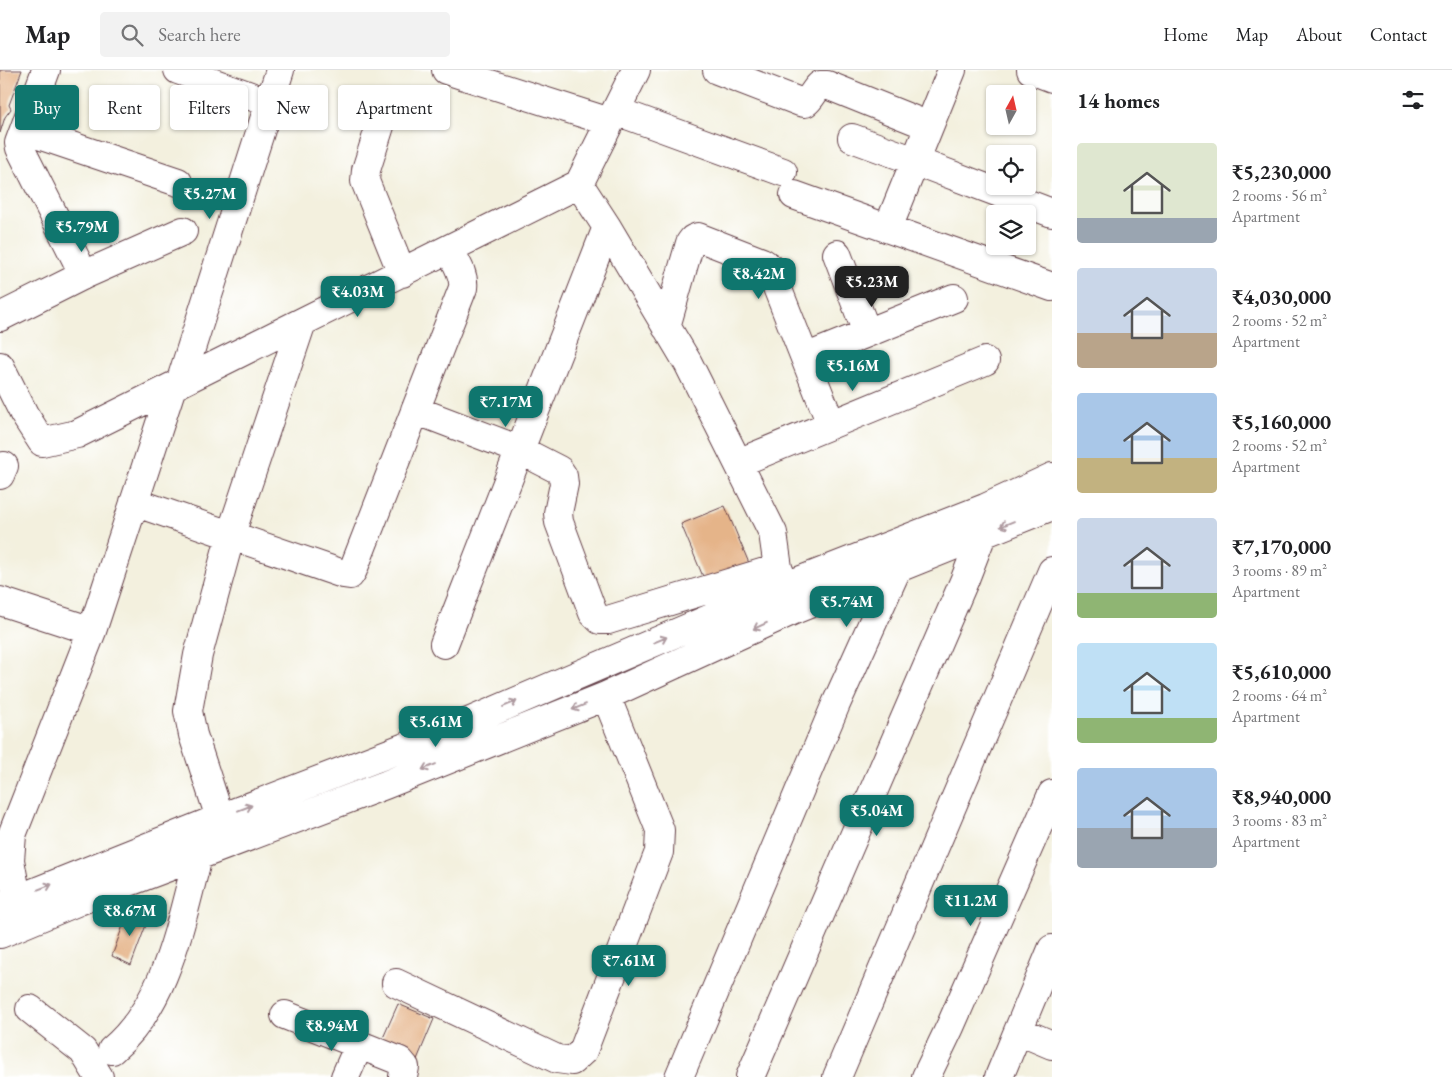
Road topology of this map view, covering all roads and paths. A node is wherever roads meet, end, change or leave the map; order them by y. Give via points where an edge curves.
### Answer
1 (46, 70) edge
2 (178, 70) edge
3 (280, 70) edge
4 (446, 70) edge
5 (636, 70) edge
6 (717, 70) edge
7 (952, 70) edge
8 (1031, 70) edge
9 (1052, 78) edge
10 (40, 85) edge
11 (275, 85) edge
12 (258, 99) edge
13 (613, 116) junction
14 (929, 126) junction
15 (24, 130) joint
16 (261, 130) edge
17 (379, 130) edge
18 (852, 138) dead end
19 (915, 160) junction
20 (178, 182) dead end
21 (579, 184) junction
22 (1052, 213) edge
23 (607, 227) junction
24 (888, 228) junction
25 (183, 231) dead end
26 (449, 249) junction
27 (837, 254) dead end
28 (402, 273) junction
29 (84, 275) junction
30 (1052, 287) edge
31 (954, 298) dead end
32 (0, 317) edge
33 (302, 322) junction
34 (666, 327) junction
35 (867, 333) junction
36 (805, 358) junction
37 (985, 361) dead end
38 (0, 366) edge
39 (176, 385) junction
40 (8, 397) edge
41 (415, 410) junction
42 (831, 424) junction
43 (520, 450) junction
44 (738, 463) junction
45 (1052, 477) edge
46 (134, 502) junction
47 (1052, 506) edge
48 (231, 534) junction
49 (982, 535) junction
50 (897, 569) junction
51 (1052, 571) edge
52 (786, 588) junction
53 (0, 601) edge
54 (92, 631) junction
55 (444, 644) dead end
56 (606, 696) junction
57 (452, 729) junction
58 (461, 754) junction
59 (1052, 794) edge
60 (220, 818) junction
61 (232, 844) junction
62 (198, 857) junction
63 (8, 902) edge
64 (0, 934) edge
65 (1049, 962) edge
66 (396, 983) dead end
67 (30, 1009) dead end
68 (285, 1015) dead end
69 (1019, 1031) junction
70 (359, 1045) junction
71 (1052, 1045) edge
72 (112, 1050) dead end
73 (99, 1077) edge
74 (344, 1077) edge
75 (403, 1077) edge
76 (680, 1077) edge
77 (750, 1077) edge
78 (837, 1077) edge
79 (926, 1077) edge
80 (998, 1077) edge

1 - 10 street
2 - 12 street
3 - 11 street
4 - 13 street
5 - 13 street
6 - 14 street via 805,103 820,84
7 - 14 street
8 - 9 street
13 - 21 street
13 - 24 street via 789,184
14 - 19 street
15 - 20 street
15 - 29 street via 19,138 20,148
16 - 39 street
17 - 28 street via 365,181
18 - 19 street
19 - 22 street
19 - 24 street
21 - 23 street
21 - 26 street
23 - 34 street
23 - 43 street
24 - 30 street
25 - 29 street
26 - 28 street
26 - 41 street via 462,276 463,288
27 - 35 street
28 - 33 street
29 - 32 street
31 - 35 street
33 - 39 street
33 - 48 street
34 - 36 street via 690,243 698,237 768,266
34 - 44 street via 688,363
35 - 36 street
36 - 42 street
37 - 42 street
38 - 40 street
39 - 40 street via 77,434 42,442 24,414
39 - 46 street
41 - 43 street
41 - 48 street via 350,575
42 - 44 street
43 - 52 street via 559,470 563,476 559,522 593,613 600,620
43 - 55 street
44 - 52 street via 773,533
45 - 52 street via 985,508
46 - 48 street
46 - 54 street
47 -> 49 street
48 - 60 street via 198,655 188,711
49 - 50 street
49 - 77 street
50 - 52 street
50 - 76 street via 836,704
51 - 78 street
52 -> 56 street
57 -> 52 street
53 - 54 street
54 - 63 street via 12,835
56 -> 58 street
56 - 66 street via 660,830 659,852 583,1051 572,1061 557,1059
57 - 58 street
60 -> 57 street
58 -> 61 street
59 - 79 street
60 - 61 street
63 -> 60 street
61 - 62 street
62 - 64 street
62 - 72 street via 168,967 139,1022
65 - 69 street
67 - 73 street via 83,1051
68 - 70 street
69 - 71 street
69 - 80 street
70 - 74 street
70 - 75 street via 400,1061 405,1068

